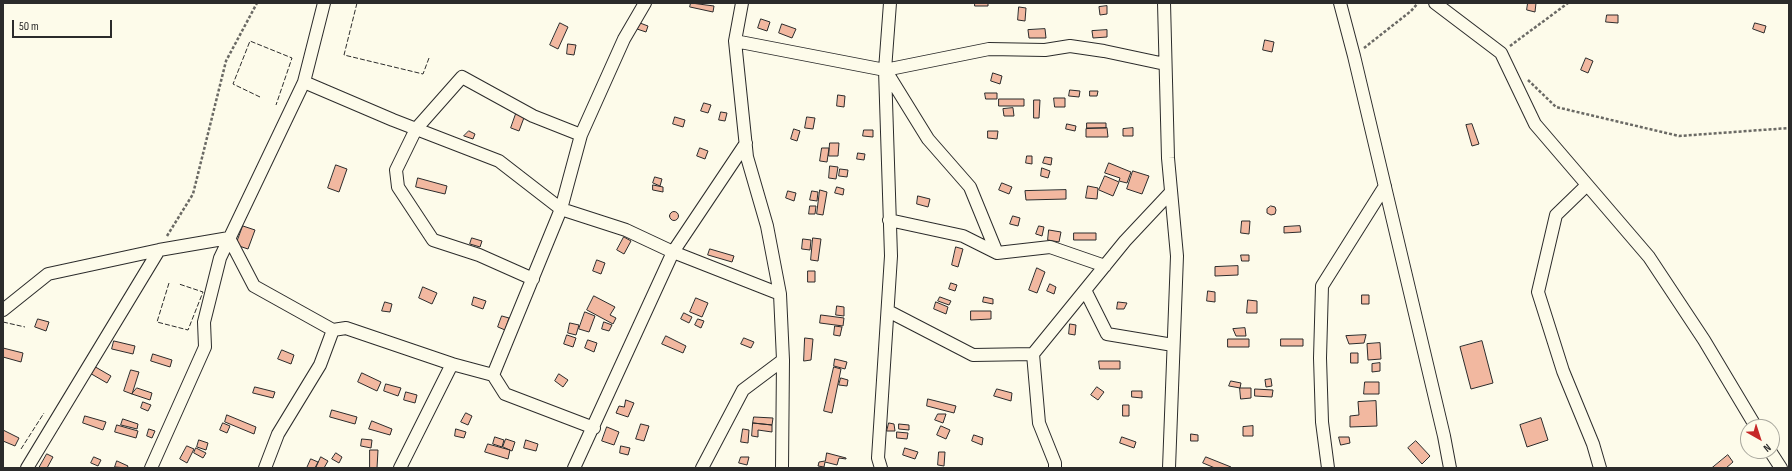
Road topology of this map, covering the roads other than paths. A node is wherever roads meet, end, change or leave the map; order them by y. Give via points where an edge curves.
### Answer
1 (324, 3) edge
2 (645, 3) edge
3 (742, 3) edge
4 (890, 3) edge
5 (1164, 3) edge
6 (1340, 3) edge
7 (1434, 3) edge
8 (734, 41) junction
9 (1165, 64) junction
10 (885, 70) junction
11 (304, 82) junction
12 (416, 129) junction
13 (581, 135) junction
14 (746, 143) junction
15 (1587, 185) junction
16 (1385, 186) junction
17 (1171, 192) junction
18 (561, 209) junction
19 (889, 220) junction
20 (230, 238) junction
21 (159, 250) junction
22 (673, 252) junction
23 (997, 253) junction
24 (1104, 266) junction
25 (533, 279) junction
26 (1085, 290) junction
27 (780, 294) junction
28 (3, 310) edge
29 (888, 310) junction
30 (333, 330) junction
31 (1173, 345) junction
32 (1033, 354) junction
33 (783, 360) junction
34 (452, 364) junction
35 (493, 375) junction
36 (1751, 419) edge
37 (594, 428) junction
38 (1775, 459) edge
39 (27, 468) edge
40 (151, 468) edge
41 (265, 468) edge
42 (400, 468) edge
43 (574, 468) edge
44 (702, 468) edge
45 (782, 468) edge
46 (881, 468) edge
47 (1055, 468) edge
48 (1169, 468) edge
49 (1328, 468) edge
50 (1450, 468) edge
51 (1600, 468) edge
52 (1780, 468) edge

1 - 11 street
2 - 13 street via 624,39
3 - 8 street
4 - 10 street
5 - 9 street
6 - 16 street
7 - 15 street via 1501,53 1535,124
8 - 10 street
8 - 14 street
9 - 10 street via 1070,46 1045,50 989,49
9 - 17 street
10 - 19 street
10 - 23 street via 928,139 970,187
11 - 12 street
11 - 20 street
12 - 13 street via 462,77 533,116
12 - 18 street via 499,161
12 - 25 street via 396,170 398,187 433,240 479,255
13 - 18 street
14 - 22 street
14 - 27 street via 747,157 767,226
15 - 36 street via 1649,257 1704,340
15 - 51 street via 1556,215 1538,292 1563,371 1593,444
16 - 49 street via 1322,286 1320,365 1322,422
16 - 50 street
17 - 24 street
17 - 31 street via 1177,256
18 - 22 street via 626,230
18 - 25 street
19 - 23 street via 964,236
19 - 29 street via 891,256
20 - 21 street
20 - 30 street via 254,286
20 - 40 street via 220,258 204,322 205,347
21 - 28 street via 48,274
21 - 39 street
22 - 27 street
22 - 37 street
23 - 24 street via 1050,248
24 - 26 street
25 - 35 street
26 - 31 street via 1107,334
26 - 32 street
27 - 33 street
29 - 32 street via 973,354
29 - 46 street via 878,458
30 - 34 street via 346,328
30 - 41 street via 320,365 278,434
31 - 48 street
32 - 47 street via 1039,423
33 - 44 street via 743,390
33 - 45 street
34 - 35 street
34 - 42 street
35 - 37 street via 506,394
37 - 43 street
38 - 52 street

